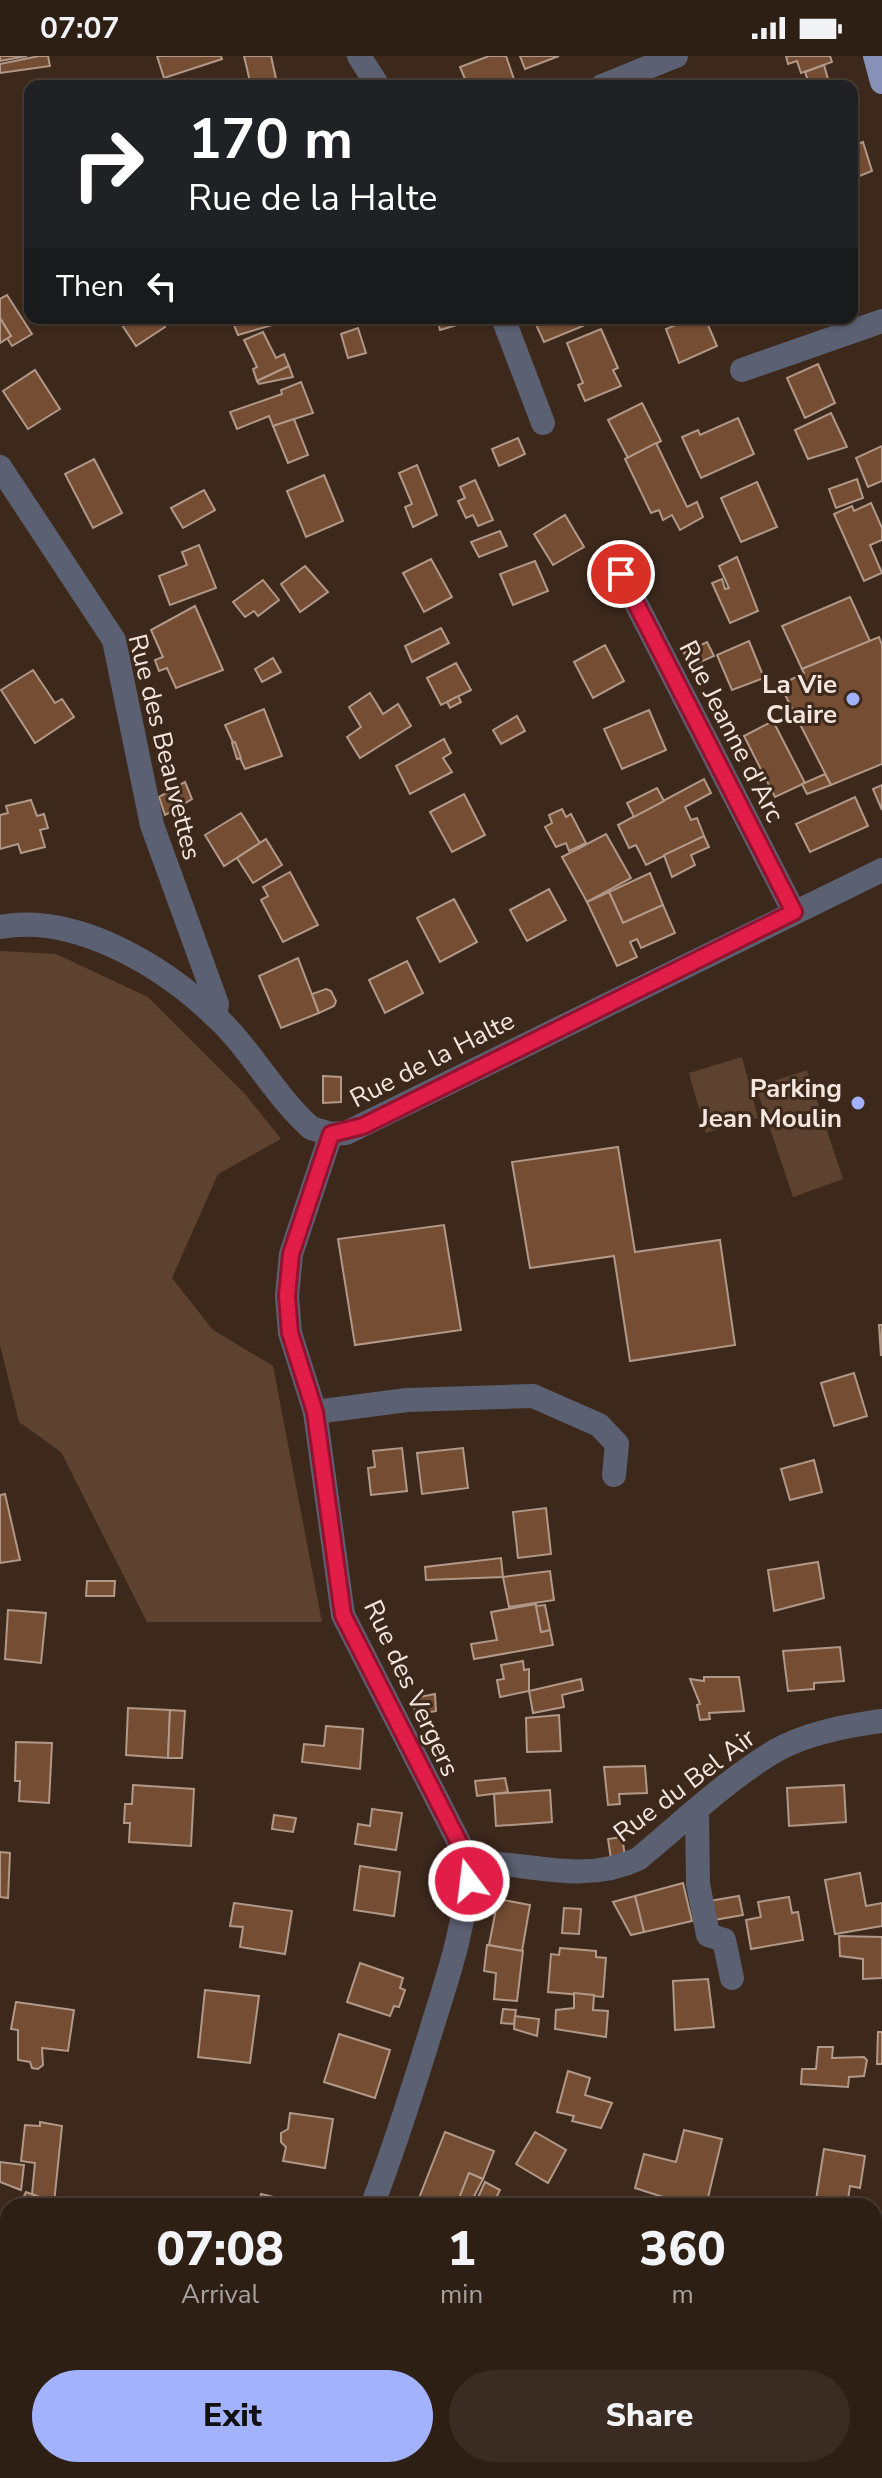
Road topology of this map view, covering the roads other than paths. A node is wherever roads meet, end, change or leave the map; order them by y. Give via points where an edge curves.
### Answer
1 (359, 56) edge
2 (676, 56) edge
3 (875, 56) edge
4 (374, 80) edge
5 (617, 80) edge
6 (882, 82) edge
7 (882, 321) edge
8 (505, 324) edge
9 (742, 370) dead end
10 (543, 423) dead end
11 (0, 467) edge
12 (621, 574) dead end
13 (882, 870) edge
14 (794, 912) junction
15 (0, 927) edge
16 (215, 1016) junction
17 (331, 1134) junction
18 (315, 1412) junction
19 (614, 1475) dead end
20 (882, 1721) edge
21 (697, 1811) junction
22 (469, 1862) junction
23 (732, 1978) dead end
24 (375, 2198) edge

1 - 4 street
2 - 5 street
3 - 6 main road
7 - 9 street
8 - 10 street
11 - 16 street, Rue des Beauvettes via 114,640 152,825 217,1004
12 - 14 street, Rue Jeanne d'Arc
13 - 14 street, Rue de la Halte
14 - 17 street, Rue de la Halte via 363,1126
15 - 16 street, Rue de la Halte via 68,929 104,941
16 - 17 street, Rue de la Halte via 298,1117
17 - 18 street, Rue des Vergers via 288,1274 290,1333
18 - 19 street via 407,1400 533,1396 599,1425 617,1444
18 - 22 street, Rue des Vergers via 343,1615
20 - 21 street, Rue du Bel Air via 838,1727 777,1750
21 - 22 street, Rue du Bel Air via 619,1868 591,1874
21 - 23 street via 698,1884 708,1935 724,1940
22 - 24 street, Rue des Vergers via 468,1900 455,1953

